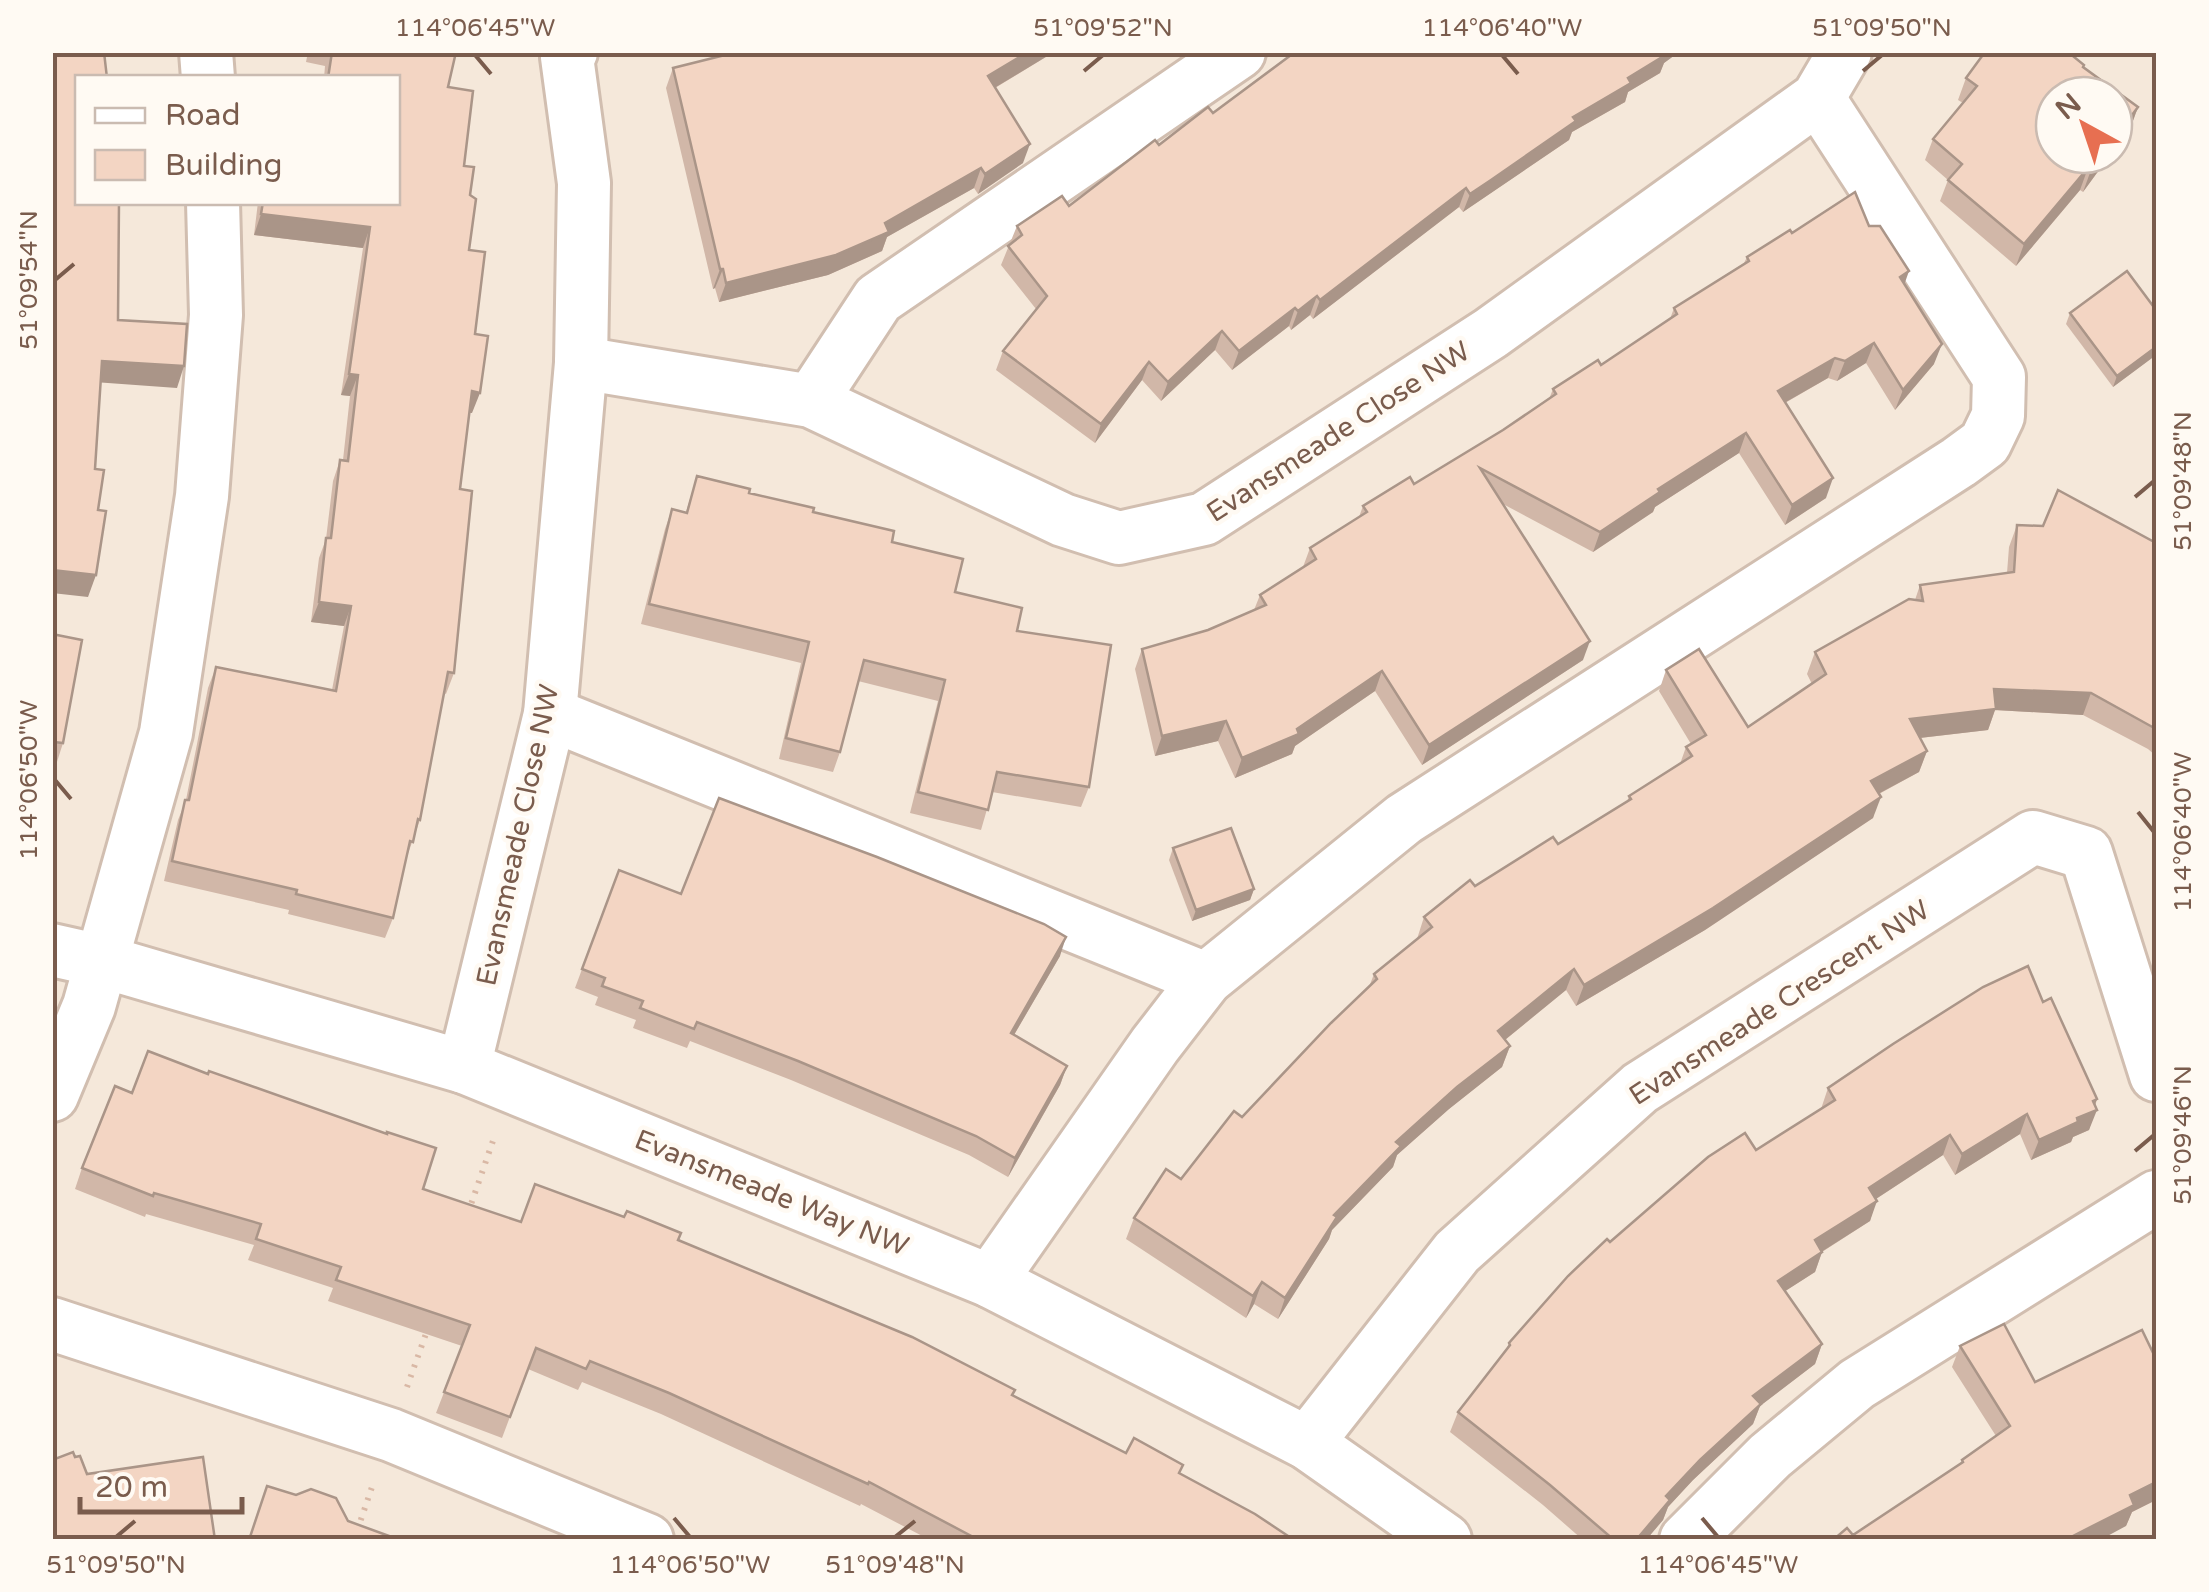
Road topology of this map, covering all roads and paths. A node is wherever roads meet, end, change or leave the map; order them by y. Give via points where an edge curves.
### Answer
1 (571, 52) edge
2 (1240, 52) edge
3 (1845, 52) edge
4 (1818, 98) junction
5 (213, 205) edge
6 (581, 363) junction
7 (811, 401) junction
8 (550, 714) junction
9 (77, 956) edge
10 (1206, 979) junction
11 (464, 1067) junction
12 (2156, 1074) edge
13 (513, 1086) junction
14 (52, 1095) edge
15 (2156, 1197) edge
16 (466, 1219) edge
17 (990, 1282) junction
18 (52, 1324) edge
19 (428, 1327) edge
20 (390, 1435) junction
21 (1307, 1442) junction
22 (647, 1540) edge
23 (1445, 1540) edge
24 (1686, 1540) edge

1 - 6 street, Evansmeade Close NW via 584,183
2 - 7 street via 878,298
3 - 4 street, Evansmeade Close NW
4 - 7 street, Evansmeade Close NW via 1491,333 1204,519 1119,538 1064,520
4 - 10 street via 1999,378 1998,416 1986,443 1404,819
5 - 9 street via 216,315 202,496 166,734
6 - 7 street, Evansmeade Close NW
6 - 8 street, Evansmeade Close NW
8 - 10 street
8 - 11 street, Evansmeade Close NW
9 - 11 street, Evansmeade Way NW
9 - 14 street via 89,1006
10 - 17 street
11 - 13 street, Evansmeade Way NW
12 - 21 street, Evansmeade Crescent NW via 2086,853 2034,837 1640,1088 1457,1252
13 - 16 path
13 - 17 street, Evansmeade Way NW
15 - 24 street via 1857,1384 1770,1456
17 - 21 street, Evansmeade Way NW
18 - 20 street
19 - 20 path
20 - 22 street
21 - 23 street, Evansmeade Way NW

